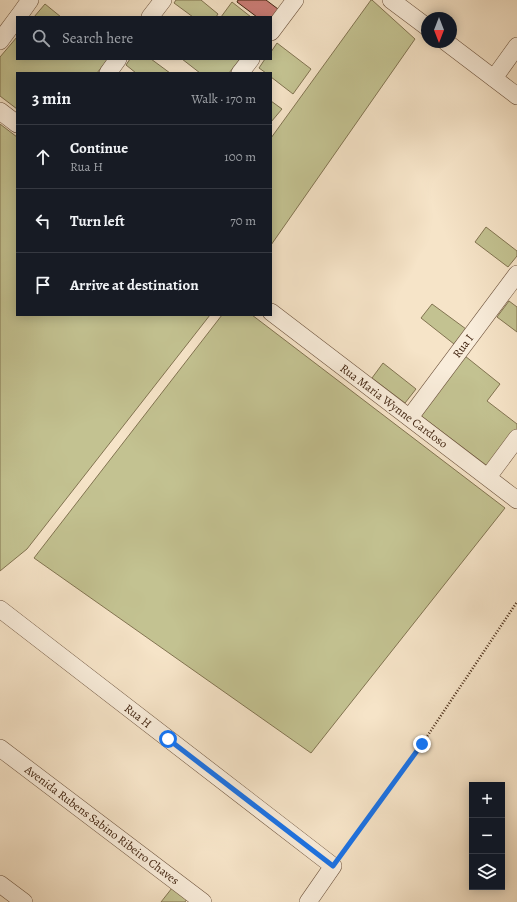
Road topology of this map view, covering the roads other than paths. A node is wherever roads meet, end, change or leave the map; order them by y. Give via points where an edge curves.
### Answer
1 (30, 0) edge
2 (163, 0) edge
3 (295, 0) edge
4 (392, 0) edge
5 (18, 16) edge
6 (151, 16) edge
7 (16, 18) edge
8 (421, 22) edge
9 (272, 31) edge
10 (0, 41) edge
11 (517, 46) edge
12 (454, 48) edge
13 (117, 60) edge
14 (250, 60) edge
15 (109, 72) edge
16 (241, 72) edge
17 (494, 78) junction
18 (517, 96) edge
19 (0, 111) edge
20 (16, 123) edge
21 (517, 274) edge
22 (272, 313) edge
23 (410, 418) junction
24 (517, 438) edge
25 (488, 477) junction
26 (517, 500) edge
27 (0, 609) edge
28 (0, 748) edge
29 (0, 884) edge
30 (24, 902) edge
31 (203, 902) edge
32 (308, 902) edge

1 - 5 street
2 - 6 street
3 - 9 street
4 - 8 street
7 - 10 street
11 - 17 street
12 - 17 street
13 - 15 street
14 - 16 street
17 - 18 street
19 - 20 street
21 - 23 street, Rua I
22 - 23 street, Rua Maria Wynne Cardoso
23 - 25 street, Rua Maria Wynne Cardoso
24 - 25 street
25 - 26 street, Rua Maria Wynne Cardoso
27 - 32 street, Rua H via 333,866
28 - 31 street, Avenida Rubens Sabino Ribeiro Chaves
29 - 30 street

